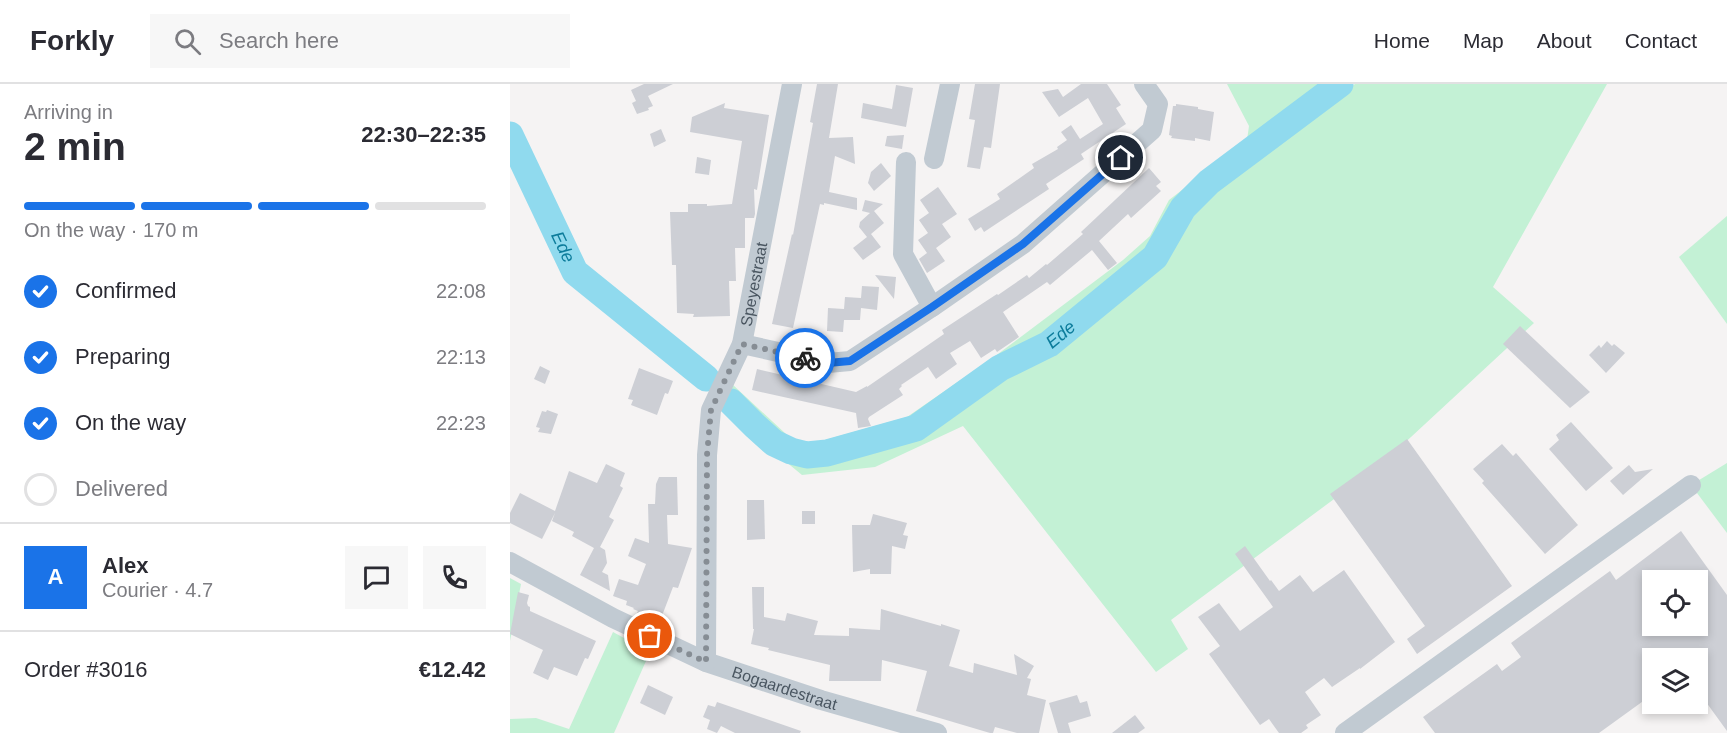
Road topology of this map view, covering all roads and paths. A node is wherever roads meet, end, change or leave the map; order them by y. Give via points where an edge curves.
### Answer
1 (792, 84) edge
2 (950, 84) edge
3 (1144, 84) edge
4 (934, 159) dead end
5 (906, 162) dead end
6 (932, 307) junction
7 (742, 344) junction
8 (1691, 485) dead end
9 (510, 562) edge
10 (706, 662) junction
11 (937, 733) edge
12 (1345, 733) edge

1 - 7 street, Speyestraat
2 - 4 street
3 - 6 street via 1158,104 1152,130 1023,244
5 - 6 street via 903,254
6 - 7 street via 850,361 828,363
7 - 10 street, Speyestraat via 711,410 707,455
8 - 12 street
9 - 10 street, Bogaardestraat via 613,618
10 - 11 street, Bogaardestraat

